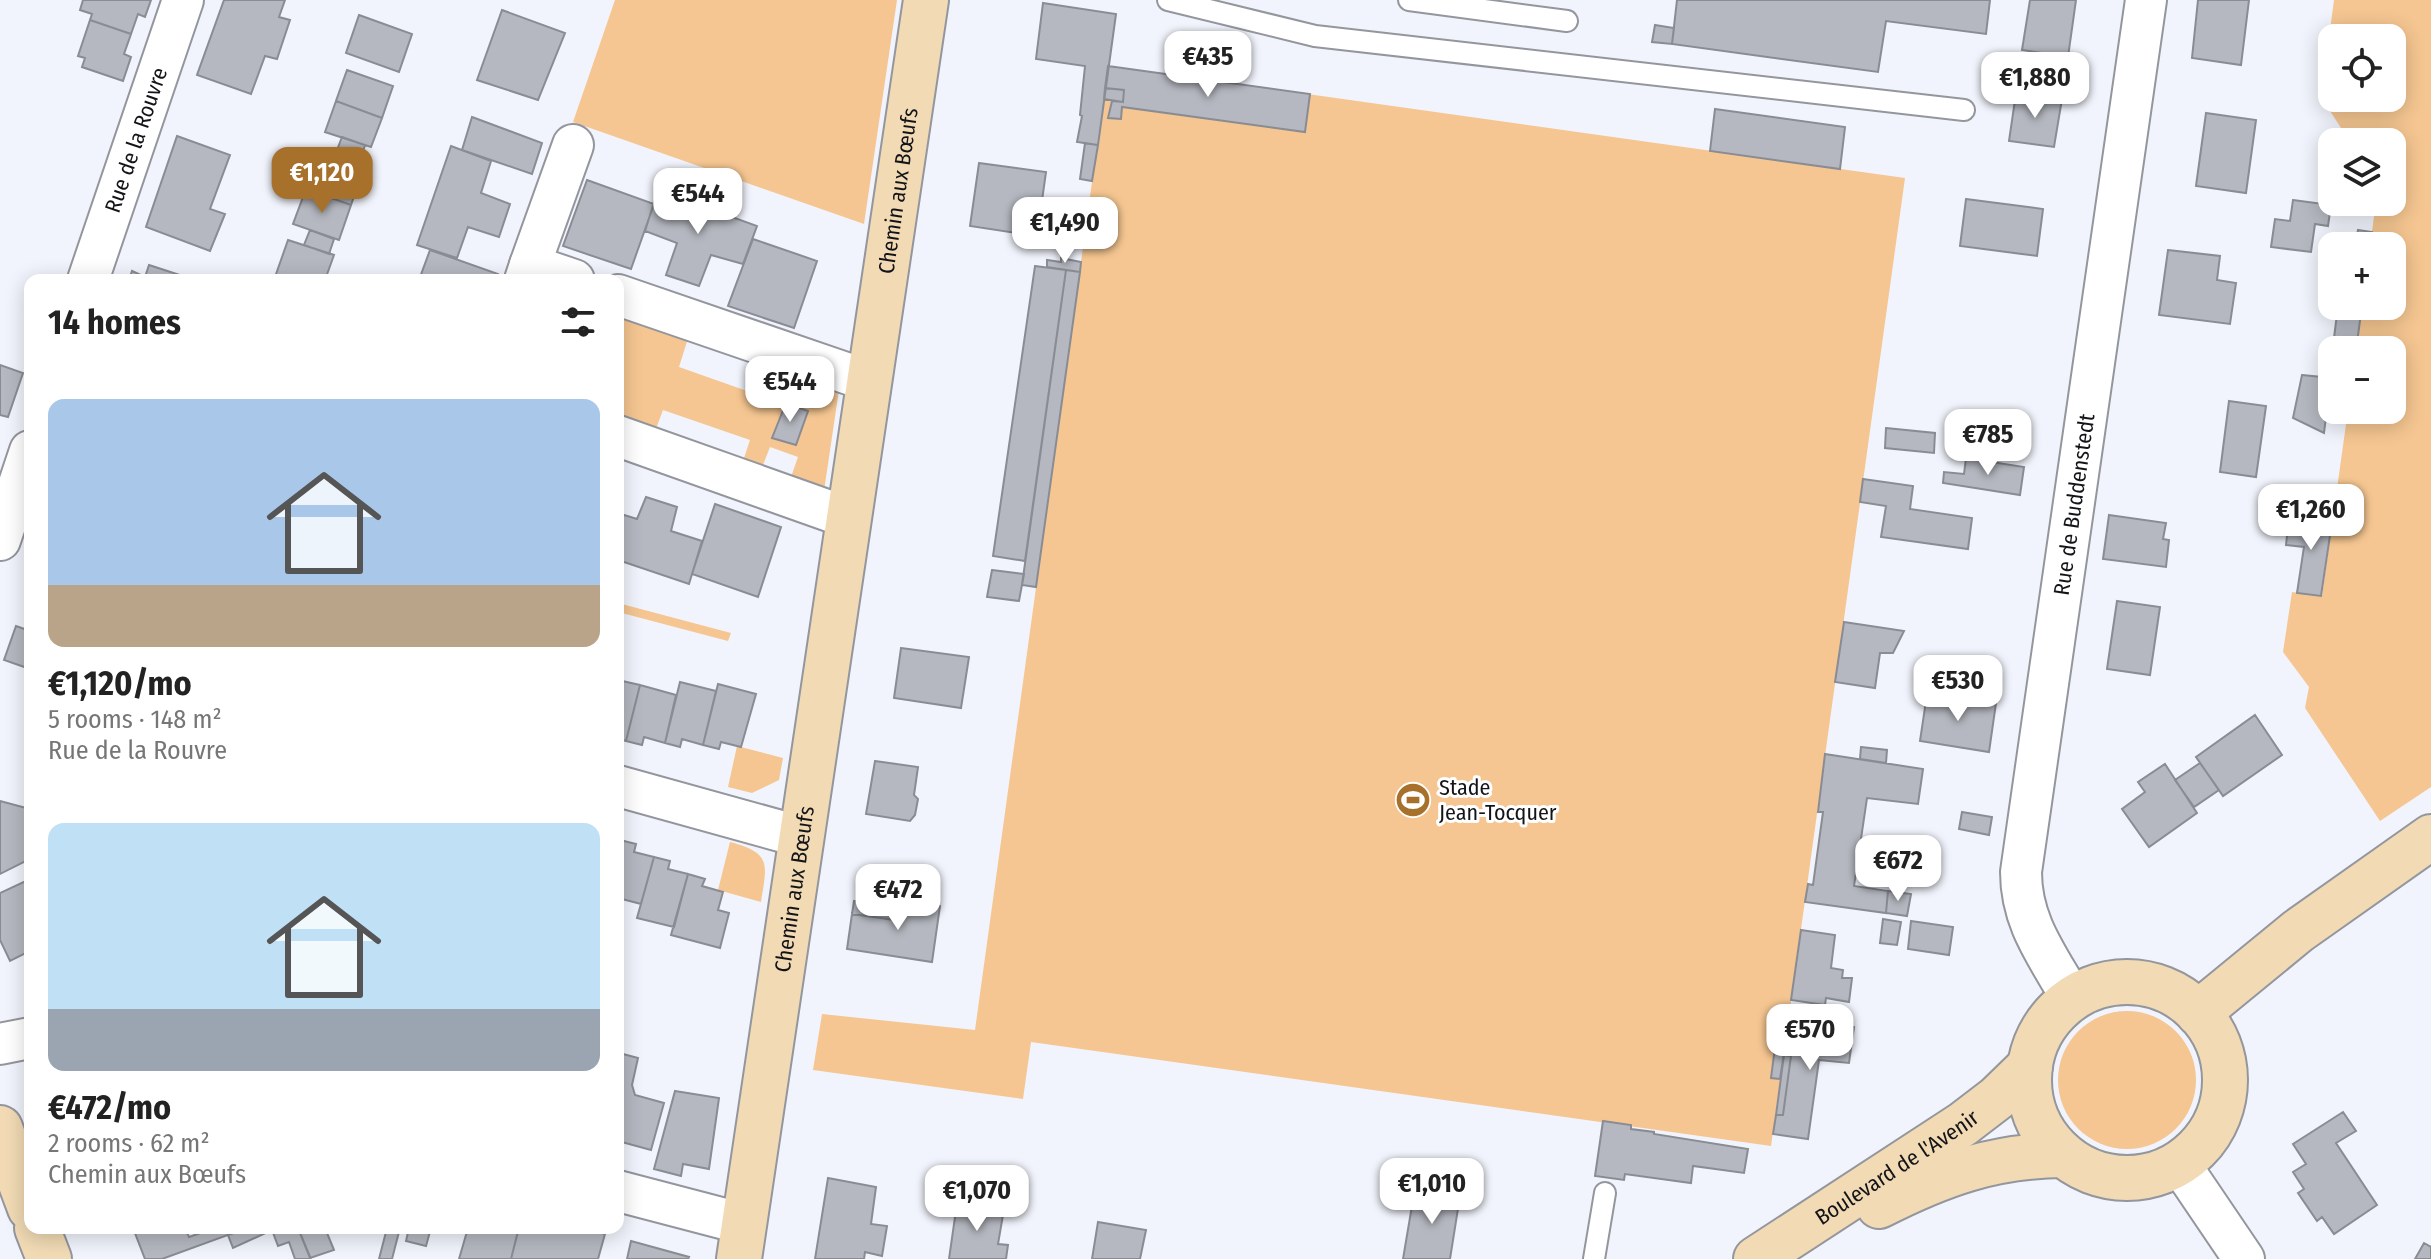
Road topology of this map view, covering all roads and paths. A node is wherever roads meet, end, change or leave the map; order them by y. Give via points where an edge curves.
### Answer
1 (183, 0) edge
2 (926, 0) edge
3 (1168, 0) edge
4 (1409, 0) edge
5 (2146, 0) edge
6 (1567, 21) dead end
7 (1964, 110) dead end
8 (573, 145) dead end
9 (528, 272) edge
10 (90, 274) edge
11 (624, 297) edge
12 (869, 381) junction
13 (624, 438) edge
14 (24, 469) edge
15 (849, 518) junction
16 (0, 540) edge
17 (624, 788) edge
18 (802, 837) junction
19 (2431, 837) edge
20 (2072, 999) junction
21 (2198, 1013) junction
22 (24, 1039) edge
23 (0, 1044) edge
24 (2030, 1066) junction
25 (0, 1128) edge
26 (2063, 1155) junction
27 (2179, 1163) junction
28 (24, 1192) edge
29 (624, 1193) edge
30 (1605, 1193) dead end
31 (39, 1234) edge
32 (742, 1242) edge
33 (49, 1259) edge
34 (1594, 1259) edge
35 (1756, 1259) edge
36 (1792, 1259) edge
37 (2244, 1259) edge

1 - 10 street, Rue de la Rouvre
2 - 12 street, Chemin aux Bœufs
3 - 7 lane via 1315,36
4 - 6 lane
5 - 20 street, Rue de Buddenstedt via 2022,861 2025,913
8 - 9 street
11 - 12 street
12 - 15 street, Chemin aux Bœufs
13 - 15 street
14 - 16 street
15 - 18 street, Chemin aux Bœufs
17 - 18 street
18 - 32 street, Chemin aux Bœufs
19 - 21 street via 2298,931
20 - 21 street via 2105,984 2144,983 2173,993
20 - 24 street via 2042,1029
21 - 27 street via 2219,1045 2224,1091 2216,1122
22 - 23 street
24 - 26 street via 2036,1117
24 - 35 street, Boulevard de l'Avenir via 1963,1124
25 - 28 street
26 - 27 street via 2090,1171 2121,1178 2158,1173
26 - 36 street, Boulevard de l'Avenir via 1962,1168 1867,1212
27 - 37 street
29 - 32 street
30 - 34 lane
31 - 33 street

